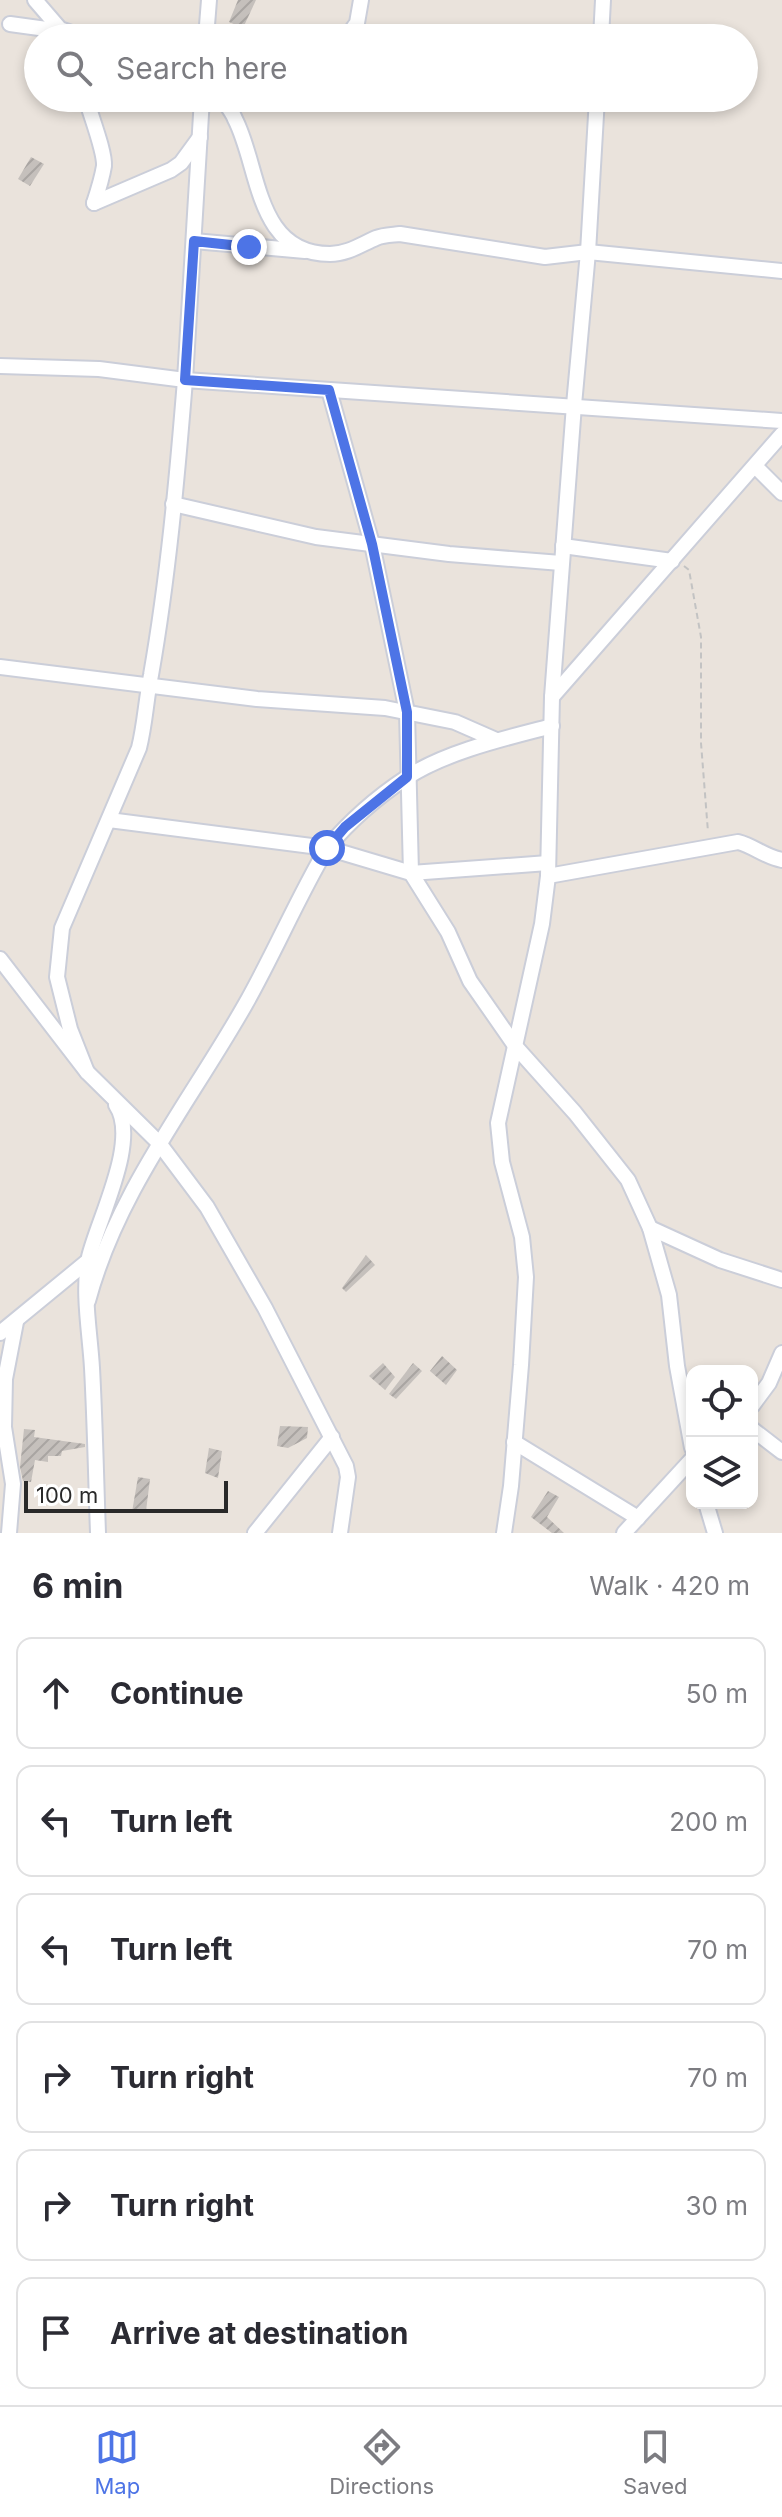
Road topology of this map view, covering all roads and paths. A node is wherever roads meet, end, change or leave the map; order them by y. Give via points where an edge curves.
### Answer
1 (35, 0) edge
2 (209, 0) edge
3 (361, 0) edge
4 (603, 0) edge
5 (10, 24) dead end
6 (54, 24) edge
7 (207, 24) edge
8 (356, 24) edge
9 (602, 24) edge
10 (24, 27) edge
11 (89, 112) edge
12 (202, 112) edge
13 (231, 112) edge
14 (596, 112) edge
15 (201, 136) junction
16 (194, 241) junction
17 (309, 251) junction
18 (588, 252) junction
19 (782, 271) edge
20 (0, 366) edge
21 (185, 380) junction
22 (329, 390) junction
23 (574, 405) junction
24 (782, 421) edge
25 (782, 434) edge
26 (756, 467) junction
27 (782, 493) edge
28 (173, 504) junction
29 (372, 544) junction
30 (563, 546) junction
31 (672, 561) junction
32 (561, 563) junction
33 (0, 667) edge
34 (149, 687) junction
35 (552, 697) junction
36 (407, 712) junction
37 (552, 726) junction
38 (496, 740) junction
39 (407, 777) junction
40 (109, 820) junction
41 (707, 845) junction
42 (327, 848) junction
43 (782, 860) edge
44 (548, 869) junction
45 (411, 873) junction
46 (0, 959) edge
47 (516, 1047) junction
48 (87, 1072) junction
49 (111, 1098) junction
50 (159, 1143) junction
51 (650, 1228) junction
52 (89, 1260) junction
53 (782, 1280) edge
54 (88, 1301) junction
55 (16, 1322) junction
56 (0, 1333) edge
57 (782, 1353) edge
58 (758, 1398) edge
59 (758, 1434) edge
60 (332, 1437) junction
61 (690, 1437) edge
62 (514, 1442) junction
63 (782, 1452) edge
64 (686, 1466) edge
65 (708, 1509) edge
66 (638, 1518) junction
67 (9, 1533) edge
68 (98, 1533) edge
69 (255, 1533) edge
70 (340, 1533) edge
71 (504, 1533) edge
72 (624, 1533) edge
73 (715, 1533) edge

1 - 6 street
2 - 7 street
3 - 8 street
4 - 9 street
5 - 10 street
11 - 15 street via 104,164 94,203 171,170
12 - 15 street
13 - 17 street via 274,228
14 - 18 street
15 - 16 street
16 - 17 street
16 - 21 street
17 - 18 street via 345,252 378,236 400,234 545,257
18 - 19 street
18 - 23 street
20 - 21 street via 99,369
21 - 22 street
21 - 28 street
22 - 23 street
22 - 29 street
23 - 24 street
23 - 30 street
25 - 26 street
26 - 27 street
26 - 31 street
28 - 29 street via 316,537
28 - 34 street
29 - 32 street
29 - 36 street
30 - 31 street
30 - 32 street
31 - 35 street
31 - 41 path via 689,570 701,637
32 - 35 street
33 - 34 street
34 - 36 street
34 - 40 street via 139,748
35 - 37 street
36 - 38 street via 455,722
36 - 39 street
37 - 38 street
37 - 44 street
38 - 39 street
39 - 42 street
39 - 45 street
40 - 42 street
40 - 48 street via 62,928 57,977
41 - 43 street via 738,842
41 - 44 street
42 - 45 street
42 - 50 street via 245,1005
44 - 45 street
44 - 47 street
45 - 47 street via 448,932 470,981
46 - 48 street
47 - 51 street via 628,1180
47 - 62 street via 498,1123 526,1277
48 - 49 street
49 - 50 street
49 - 52 street via 120,1111 124,1135
50 - 54 street via 106,1247
50 - 60 street via 207,1207
51 - 53 street via 720,1260
51 - 61 street via 669,1295
52 - 54 street
52 - 55 street
54 - 68 street
55 - 56 street
55 - 67 street via 5,1379 4,1427 13,1484
57 - 58 street
59 - 63 street
60 - 69 street
60 - 70 street via 348,1477
62 - 66 street
62 - 71 street
64 - 66 street
65 - 73 street
66 - 72 street

